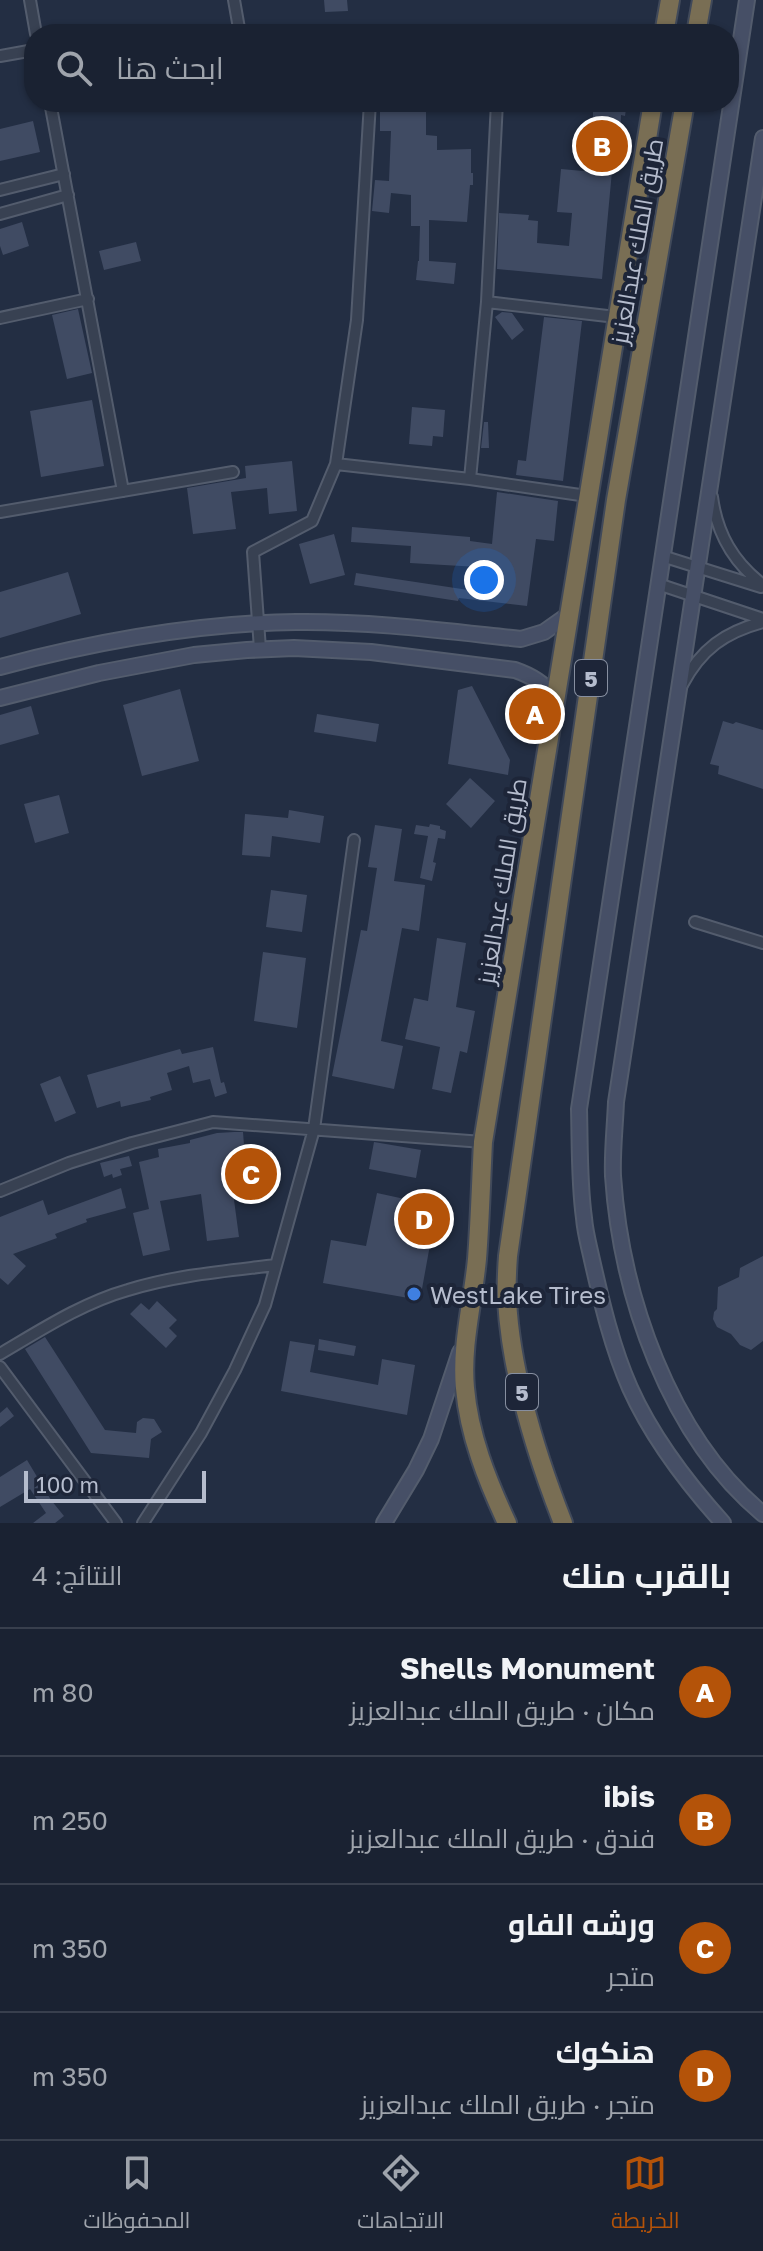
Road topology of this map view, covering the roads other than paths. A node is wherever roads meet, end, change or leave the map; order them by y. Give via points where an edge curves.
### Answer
1 (30, 0) edge
2 (234, 0) edge
3 (670, 0) edge
4 (702, 0) edge
5 (747, 0) edge
6 (34, 24) edge
7 (238, 24) edge
8 (666, 24) edge
9 (698, 24) edge
10 (24, 52) edge
11 (739, 52) edge
12 (0, 56) edge
13 (52, 112) edge
14 (369, 112) edge
15 (496, 112) edge
16 (651, 112) edge
17 (683, 112) edge
18 (730, 112) edge
19 (763, 138) edge
20 (64, 174) junction
21 (0, 190) edge
22 (68, 195) junction
23 (0, 214) edge
24 (88, 299) junction
25 (487, 302) junction
26 (616, 317) junction
27 (0, 318) edge
28 (336, 464) junction
29 (233, 472) dead end
30 (470, 479) junction
31 (710, 486) junction
32 (123, 491) junction
33 (587, 496) junction
34 (0, 512) edge
35 (662, 556) junction
36 (698, 567) junction
37 (658, 584) junction
38 (763, 586) edge
39 (693, 595) junction
40 (568, 615) junction
41 (763, 621) edge
42 (259, 623) junction
43 (260, 649) junction
44 (0, 667) edge
45 (678, 694) junction
46 (555, 697) junction
47 (0, 698) edge
48 (354, 840) dead end
49 (695, 922) dead end
50 (763, 943) edge
51 (314, 1129) junction
52 (483, 1142) junction
53 (0, 1191) edge
54 (276, 1265) junction
55 (466, 1337) junction
56 (0, 1354) edge
57 (0, 1367) edge
58 (763, 1514) edge
59 (116, 1523) edge
60 (143, 1523) edge
61 (384, 1523) edge
62 (507, 1523) edge
63 (563, 1523) edge
64 (723, 1523) edge

1 - 6 street
2 - 7 street
3 - 8 highway
4 - 9 highway
5 - 11 main road
10 - 12 street
13 - 20 street
14 - 28 street via 357,320
15 - 25 street
16 - 26 highway, طريق الملك عبدالعزيز / 5
17 - 63 highway, طريق الملك عبدالعزيز / 5 via 614,515 508,1256 506,1299 513,1351 545,1477
18 - 35 main road
19 - 31 main road
20 - 21 street
20 - 22 street
22 - 23 street
22 - 24 street
24 - 27 street
24 - 32 street
25 - 26 street
25 - 30 street
26 - 33 highway, طريق الملك عبدالعزيز / 5
28 - 30 street
28 - 42 street via 312,521 253,552
29 - 32 street
30 - 33 street
31 - 36 main road
31 - 38 street via 728,548
32 - 34 street
33 - 40 highway, طريق الملك عبدالعزيز / 5
35 - 36 street
35 - 37 main road
36 - 38 street
36 - 39 main road
37 - 39 street
37 - 64 main road via 579,1109 580,1163 584,1219 603,1309 631,1390 679,1469
39 - 41 street
39 - 45 main road
40 - 42 main road via 544,632 521,639 372,624
40 - 46 highway, طريق الملك عبدالعزيز / 5
41 - 45 street via 716,643
42 - 43 street
42 - 44 main road via 189,629
43 - 46 main road via 371,652 515,670 531,675
43 - 47 main road via 126,667
45 - 58 main road via 616,1102 613,1174 621,1241 659,1370 696,1437
46 - 52 highway, طريق الملك عبدالعزيز / 5
48 - 51 street
49 - 50 street
51 - 52 street
51 - 53 street via 213,1122 69,1163
51 - 54 street
52 - 55 highway, طريق الملك عبدالعزيز / 5 via 477,1260
54 - 56 street via 127,1290 65,1316
54 - 60 street via 265,1305 235,1370
55 - 61 main road via 431,1439
55 - 62 highway, طريق الملك عبدالعزيز / 5 via 465,1387 472,1429
57 - 59 street

